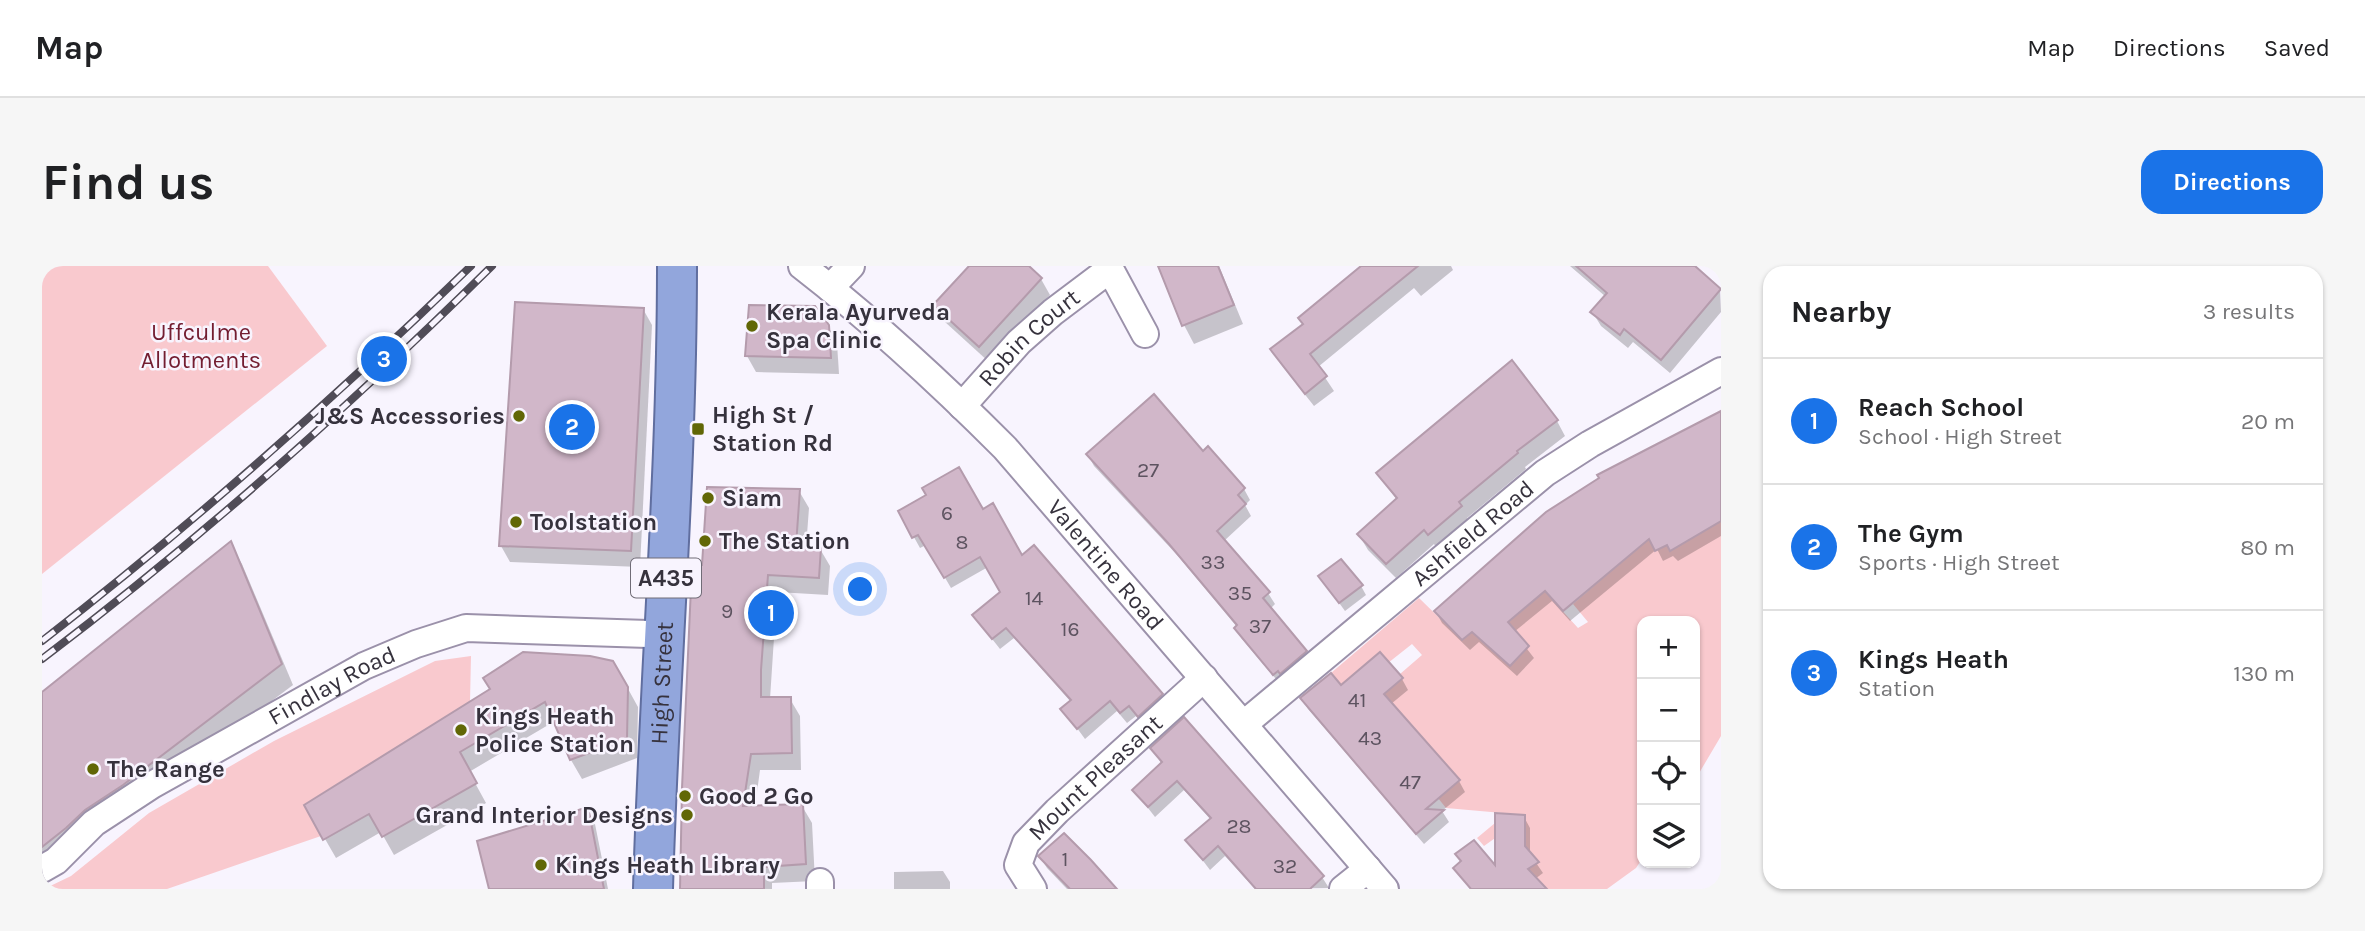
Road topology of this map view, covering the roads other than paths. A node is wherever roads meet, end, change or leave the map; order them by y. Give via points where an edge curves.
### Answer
1 (677, 266) edge
2 (802, 266) edge
3 (850, 266) edge
4 (830, 288) junction
5 (1145, 334) dead end
6 (1721, 371) edge
7 (962, 406) junction
8 (664, 632) junction
9 (1204, 678) junction
10 (1244, 724) junction
11 (42, 869) edge
12 (1368, 869) junction
13 (653, 889) edge
14 (1033, 889) edge
15 (1343, 889) edge
16 (1385, 889) edge

1 - 8 highway, High Street / A435
2 - 4 street, Valentine Road
3 - 4 street
4 - 7 street, Valentine Road
5 - 7 street, Robin Court via 1110,269 1019,342
6 - 10 street, Ashfield Road via 1545,473
7 - 9 street, Valentine Road via 1040,488
8 - 11 street, Findlay Road via 466,628 416,643 364,666 152,785 94,823
8 - 13 highway, High Street / A435
9 - 10 street, Valentine Road
9 - 14 street, Mount Pleasant via 1026,843 1018,865
10 - 12 street, Valentine Road
12 - 15 street
12 - 16 street, Valentine Road

